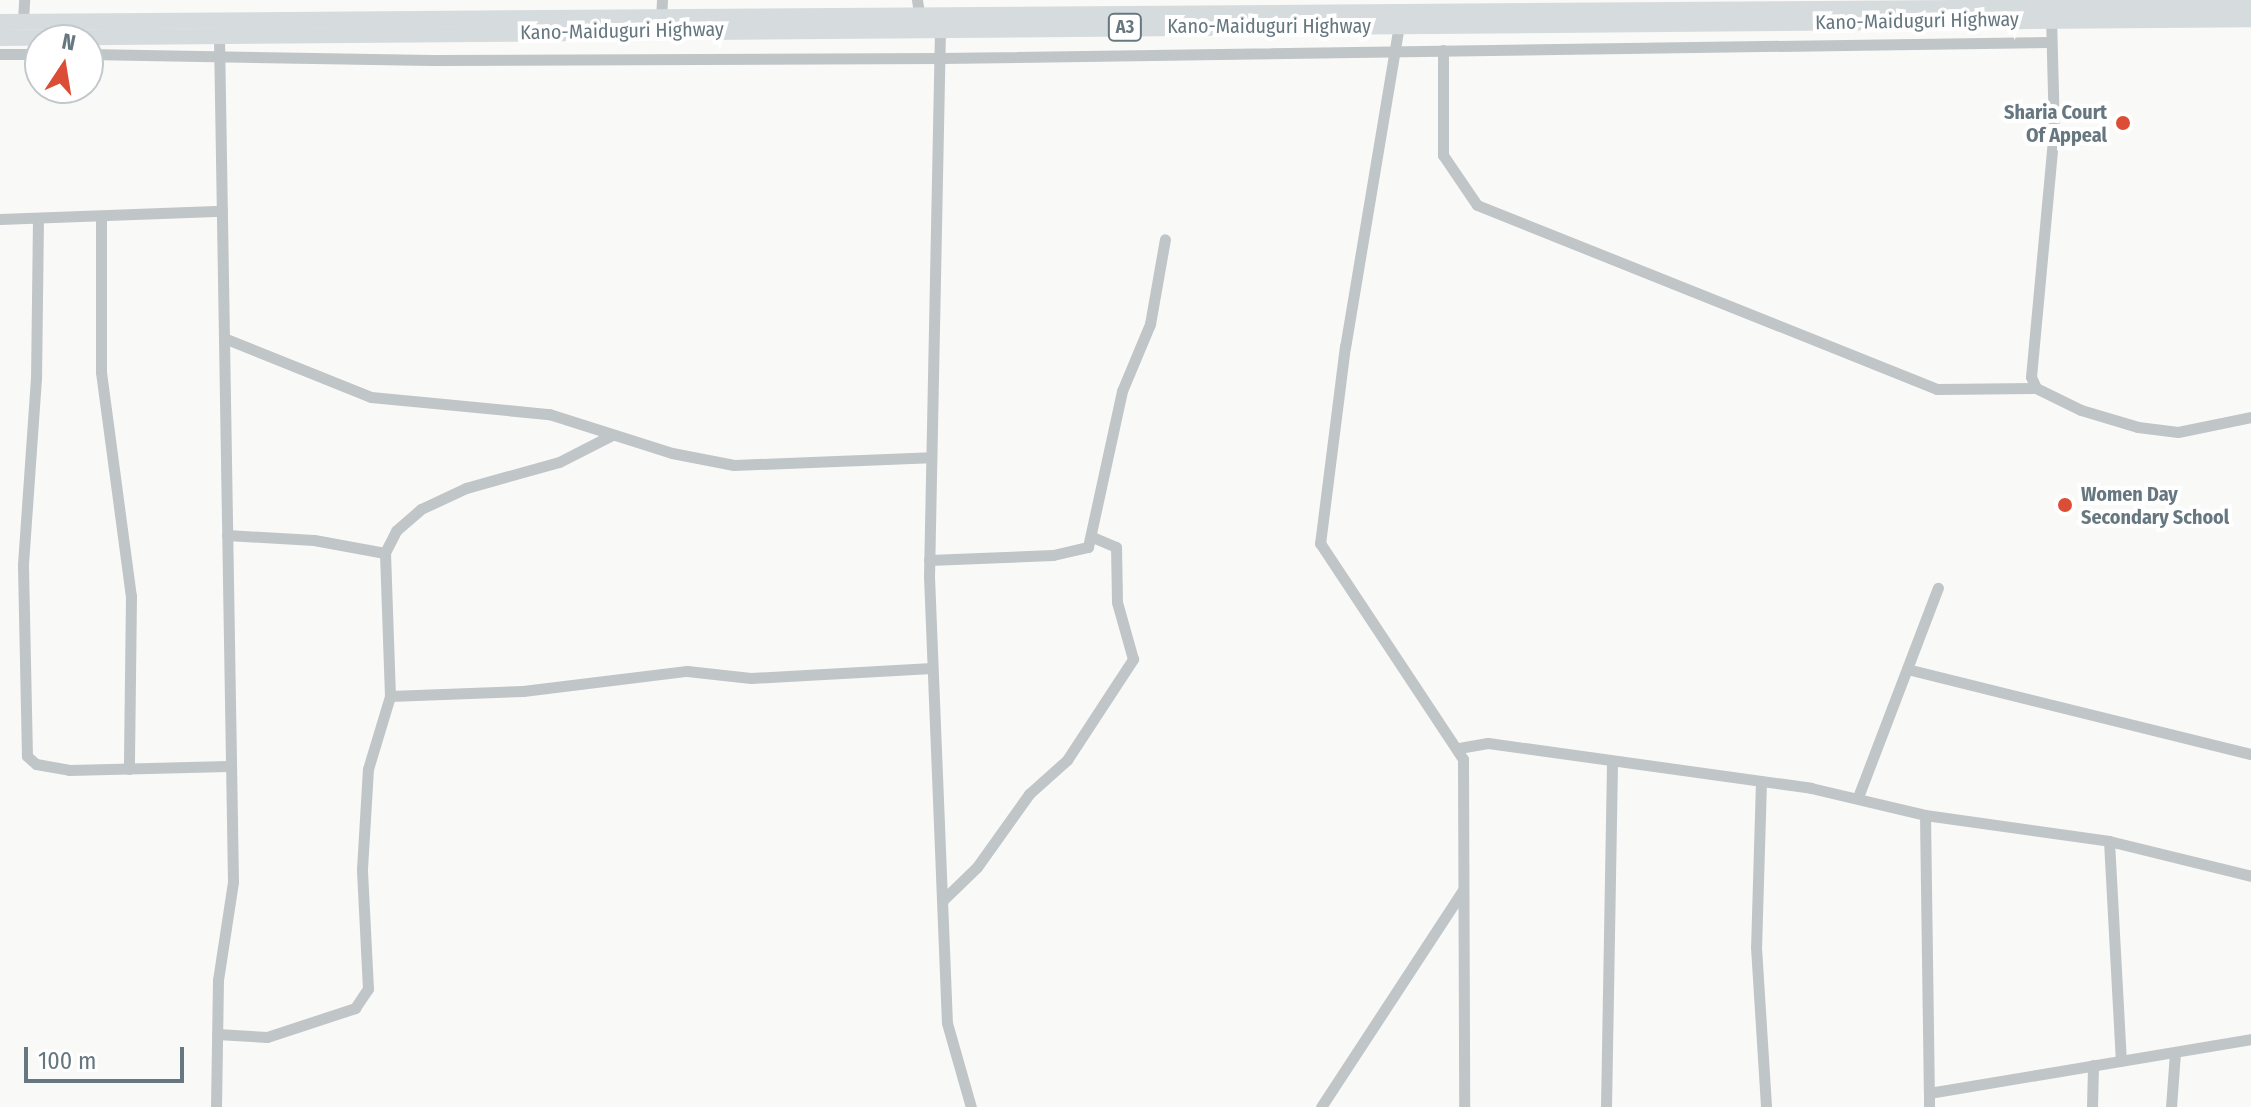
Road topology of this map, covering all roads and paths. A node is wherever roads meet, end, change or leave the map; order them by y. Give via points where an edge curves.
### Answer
1 (24, 0) edge
2 (662, 0) edge
3 (917, 0) edge
4 (1344, 6) edge
5 (2251, 6) edge
6 (1723, 10) edge
7 (920, 18) junction
8 (661, 19) junction
9 (2051, 19) junction
10 (2251, 19) edge
11 (0, 22) edge
12 (23, 22) junction
13 (1399, 25) junction
14 (940, 29) junction
15 (219, 35) junction
16 (0, 38) edge
17 (2049, 42) junction
18 (1443, 50) junction
19 (1398, 51) junction
20 (0, 54) edge
21 (24, 54) edge
22 (104, 54) edge
23 (219, 55) junction
24 (941, 58) junction
25 (222, 211) junction
26 (101, 216) junction
27 (38, 218) junction
28 (0, 219) edge
29 (1165, 239) dead end
30 (224, 338) junction
31 (2036, 388) junction
32 (2251, 417) edge
33 (612, 435) junction
34 (930, 457) junction
35 (227, 535) junction
36 (1093, 537) junction
37 (385, 553) junction
38 (929, 560) junction
39 (1938, 588) dead end
40 (932, 668) junction
41 (1907, 669) junction
42 (390, 696) junction
43 (1459, 748) junction
44 (2251, 754) edge
45 (1612, 761) junction
46 (228, 766) junction
47 (129, 769) junction
48 (1761, 781) junction
49 (1858, 797) junction
50 (1925, 815) junction
51 (2109, 841) junction
52 (2251, 876) edge
53 (1463, 890) junction
54 (943, 900) junction
55 (217, 1034) junction
56 (2251, 1039) edge
57 (2175, 1053) junction
58 (2121, 1061) junction
59 (2093, 1065) junction
60 (1929, 1093) junction
61 (216, 1107) edge
62 (971, 1107) edge
63 (1321, 1107) edge
64 (1464, 1107) edge
65 (1606, 1107) edge
66 (1766, 1107) edge
67 (1929, 1107) edge
68 (2092, 1107) edge
69 (2171, 1107) edge

1 - 12 street
2 - 8 street
3 - 7 street
4 - 6 highway, Kano-Maiduguri Highway / A3
4 - 7 highway, Kano-Maiduguri Highway / A3
5 - 6 highway, Kano-Maiduguri Highway / A3
6 - 9 highway, Kano-Maiduguri Highway / A3
6 - 13 highway, Kano-Maiduguri Highway / A3
7 - 8 highway, Kano-Maiduguri Highway / A3
8 - 12 highway, Kano-Maiduguri Highway / A3
9 - 10 highway, Kano-Maiduguri Highway / A3
9 - 17 street
11 - 12 highway, Kano-Maiduguri Highway / A3
13 - 14 highway, Kano-Maiduguri Highway / A3
13 - 19 street
14 - 15 highway, Kano-Maiduguri Highway / A3
14 - 24 street
15 - 16 highway, Kano-Maiduguri Highway / A3
15 - 23 street
17 - 18 street
17 - 31 street via 2054,131 2031,377
18 - 19 street
18 - 31 street via 1443,155 1477,205 1937,389
19 - 24 street
19 - 43 street via 1345,346 1320,543
20 - 21 street
22 - 23 street
23 - 24 street via 432,60
23 - 25 street
24 - 34 street
25 - 26 street
25 - 30 street
26 - 27 street
26 - 47 street via 101,372 131,596
27 - 28 street
27 - 47 street via 36,378 23,566 29,643 27,756 36,764 69,770
29 - 36 street via 1150,324 1118,406
30 - 33 street via 371,397 549,414
30 - 35 street
31 - 32 street via 2081,410 2138,427 2178,432
33 - 34 street via 734,465
33 - 37 street via 559,462 466,488 421,509 396,531
34 - 38 street
35 - 37 street via 314,540
35 - 46 street
36 - 38 street via 1088,547 1065,554
36 - 54 street via 1116,547 1117,602 1133,659 1067,760 1029,794 977,867
37 - 42 street
38 - 40 street
39 - 41 street
40 - 42 street via 751,678 687,671 523,691
40 - 54 street
41 - 44 street
41 - 49 street
42 - 55 street via 368,769 362,869 368,989 355,1008 267,1037
43 - 45 street via 1488,743
43 - 53 street
45 - 48 street
45 - 65 street
46 - 47 street
46 - 55 street via 233,882 218,980
48 - 49 street
48 - 66 street via 1756,947
49 - 50 street
50 - 51 street
50 - 60 street
51 - 52 street
51 - 58 street
53 - 63 street
53 - 64 street
54 - 62 street via 947,1023
55 - 61 street
56 - 57 street
57 - 58 street
57 - 69 street
58 - 59 street
59 - 60 street
59 - 68 street
60 - 67 street

